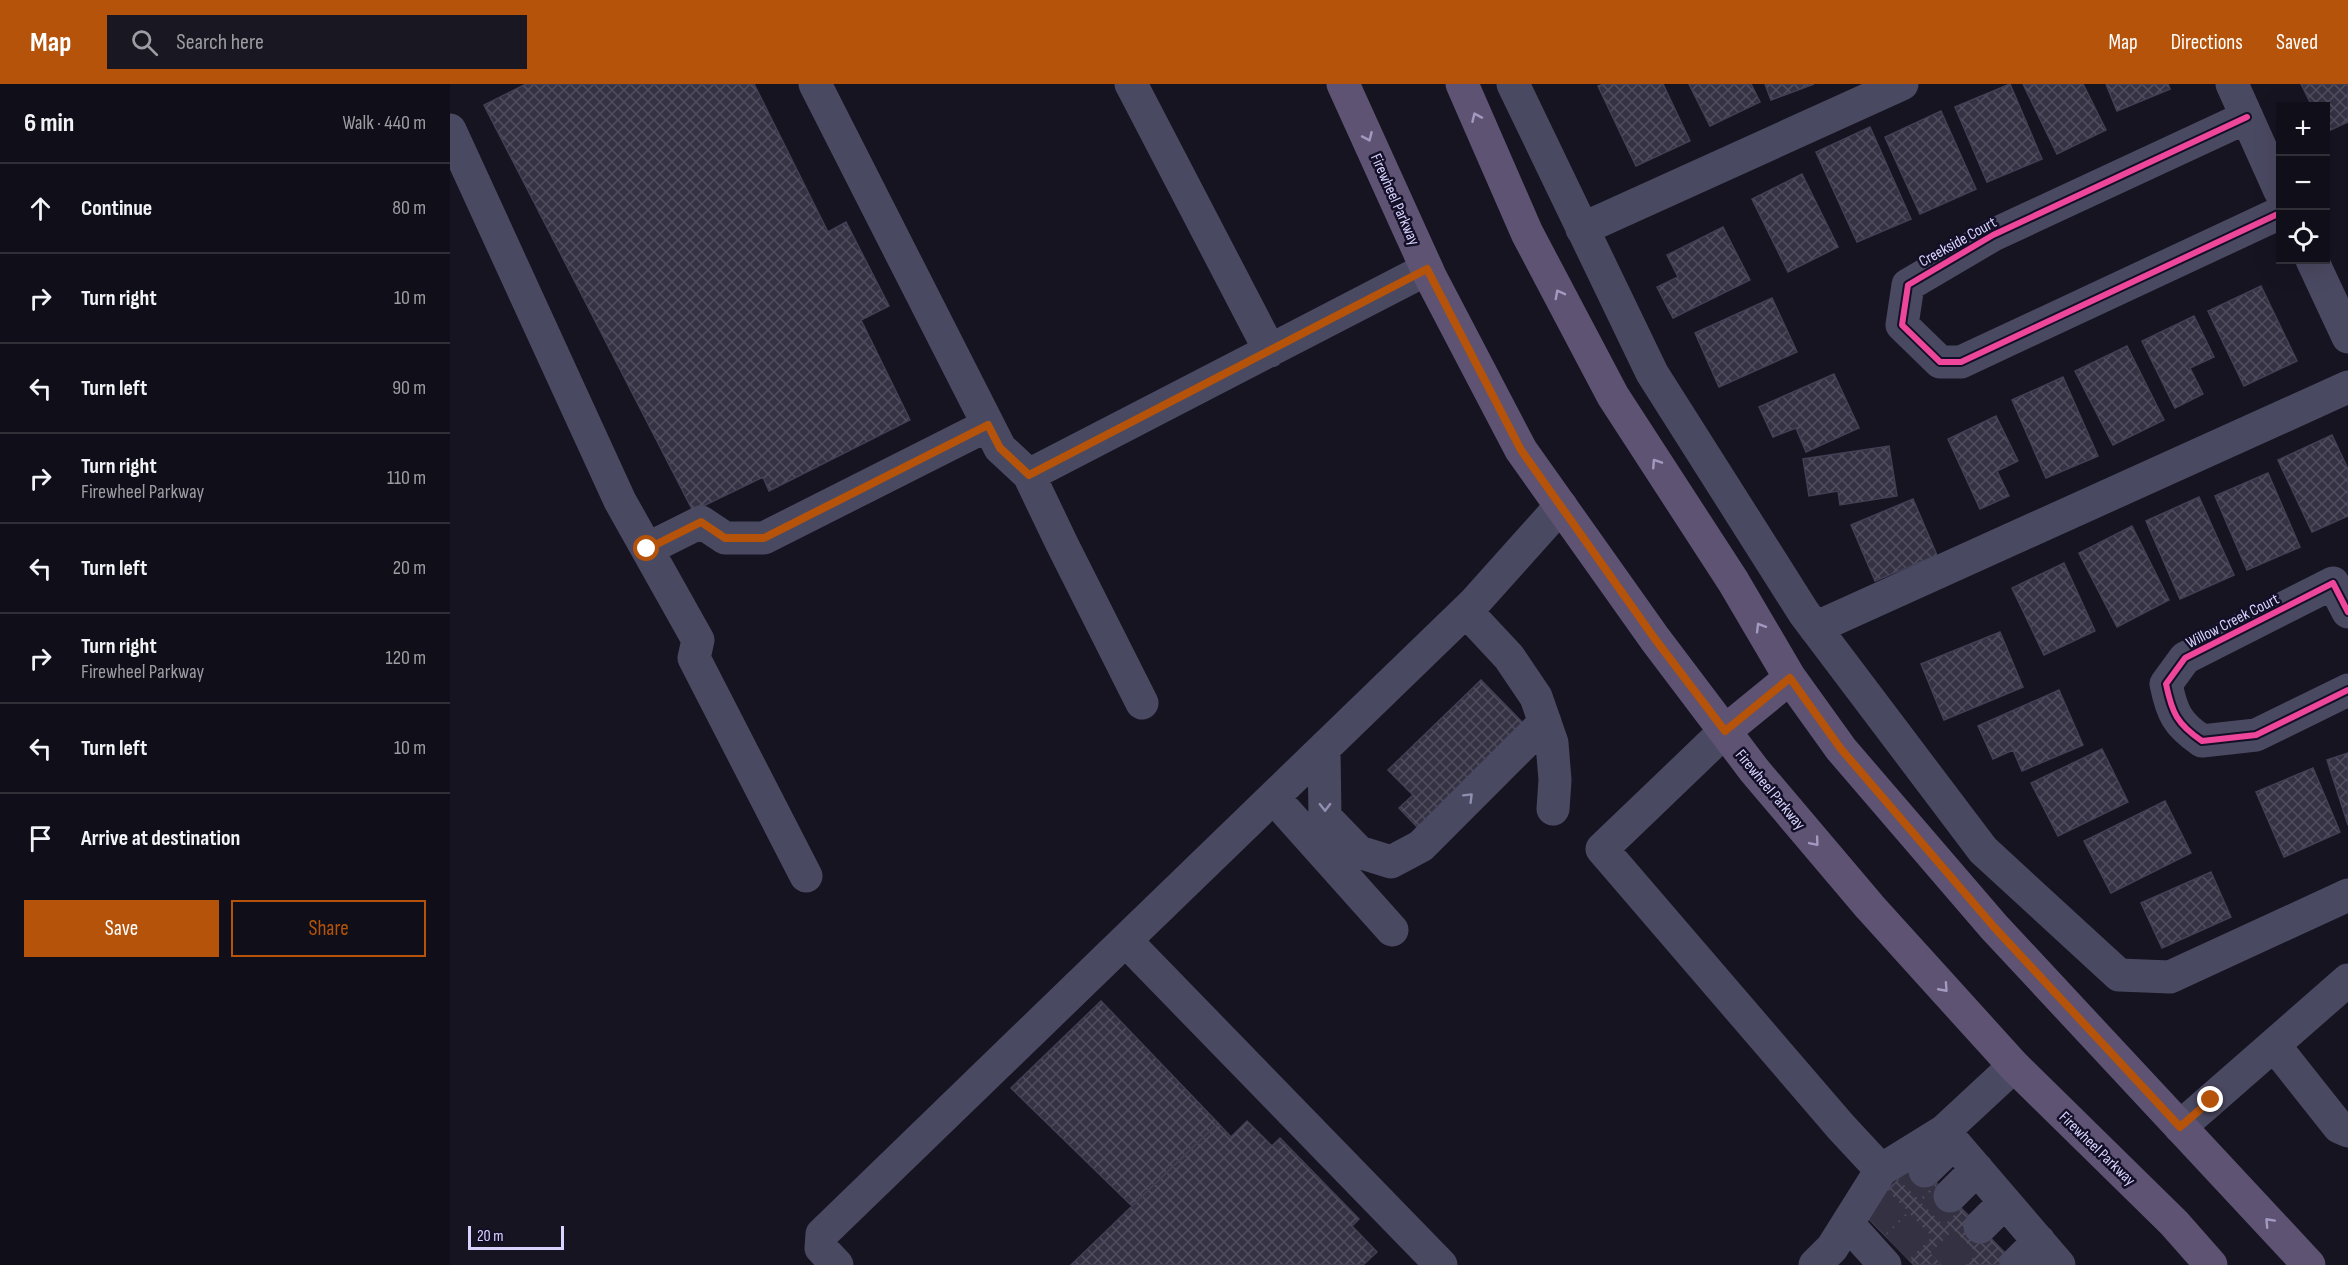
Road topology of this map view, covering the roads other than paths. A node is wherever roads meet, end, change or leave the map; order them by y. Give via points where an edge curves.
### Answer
1 (815, 84) edge
2 (1131, 84) edge
3 (1343, 84) edge
4 (1462, 84) edge
5 (1513, 84) edge
6 (1902, 84) edge
7 (2232, 84) edge
8 (2247, 117) junction
9 (450, 130) edge
10 (2276, 182) edge
11 (2276, 215) edge
12 (1582, 229) junction
13 (2314, 264) edge
14 (1427, 269) junction
15 (2348, 337) edge
16 (1270, 351) junction
17 (2348, 387) edge
18 (988, 425) junction
19 (1029, 475) junction
20 (1561, 506) junction
21 (647, 549) junction
22 (2343, 590) edge
23 (1466, 611) junction
24 (1815, 628) junction
25 (1790, 678) junction
26 (2348, 690) edge
27 (1142, 703) dead end
28 (1545, 722) junction
29 (1725, 731) junction
30 (1324, 748) junction
31 (1274, 798) junction
32 (1553, 809) dead end
33 (806, 876) dead end
34 (2348, 895) edge
35 (1392, 930) dead end
36 (1126, 941) junction
37 (2348, 980) edge
38 (2274, 1045) junction
39 (2014, 1066) junction
40 (2180, 1127) junction
41 (2348, 1131) edge
42 (1949, 1137) junction
43 (1977, 1169) junction
44 (1881, 1170) junction
45 (1925, 1172) tunnel mouth
46 (1950, 1196) tunnel mouth
47 (2005, 1202) junction
48 (2174, 1223) junction
49 (1980, 1227) tunnel mouth
50 (1860, 1228) junction
51 (1888, 1258) edge
52 (2054, 1259) edge
53 (2016, 1264) edge
54 (837, 1265) edge
55 (1441, 1265) edge
56 (1815, 1265) edge
57 (2182, 1265) edge
58 (2211, 1265) edge
59 (2309, 1265) edge

1 - 18 street
2 - 16 street
3 -> 14 main road, Firewheel Parkway
25 -> 4 main road via 1733,581 1613,396 1527,233
5 - 12 street
6 - 12 street
7 - 8 street
8 - 10 street
8 - 11 street, Creekside Court via 1993,235 1908,285 1902,324 1940,362 1961,362
9 - 21 street via 615,491
12 - 24 street via 1652,373
13 - 15 street
14 - 16 street
14 - 20 main road, Firewheel Parkway via 1521,450
16 - 19 street
17 - 24 street
18 - 19 street via 1000,448
18 - 21 street via 764,538 725,538 701,522
19 - 27 street
20 - 23 street
20 - 29 main road, Firewheel Parkway
21 - 33 street via 698,640 694,658
22 - 26 street, Willow Creek Court via 2185,658 2166,684 2171,707 2183,728 2202,741 2256,735
23 - 28 street via 1509,657 1536,697
23 - 30 street
24 - 34 street via 1983,850 2120,975 2170,977
25 - 29 main road
25 - 40 main road via 1841,749 1994,927
30 -> 28 street via 1325,817 1359,852 1390,862 1421,846
28 - 32 street via 1552,743
29 -> 39 main road, Firewheel Parkway via 1870,907
29 - 44 street via 1602,849
30 - 31 street
31 - 35 street
31 - 36 street
36 - 54 street via 822,1234 821,1248
36 - 55 street
37 - 38 street
38 - 40 street
38 - 41 street via 2339,1127
39 - 42 street
39 - 48 main road, Firewheel Parkway
59 -> 40 main road
42 - 43 street
42 - 44 street
42 - 45 street
43 - 46 street
43 - 47 street
44 - 50 street
47 - 49 street
47 - 52 street
48 - 57 main road
48 - 58 main road, Firewheel Parkway
50 - 51 street
50 - 56 street
52 - 53 street

